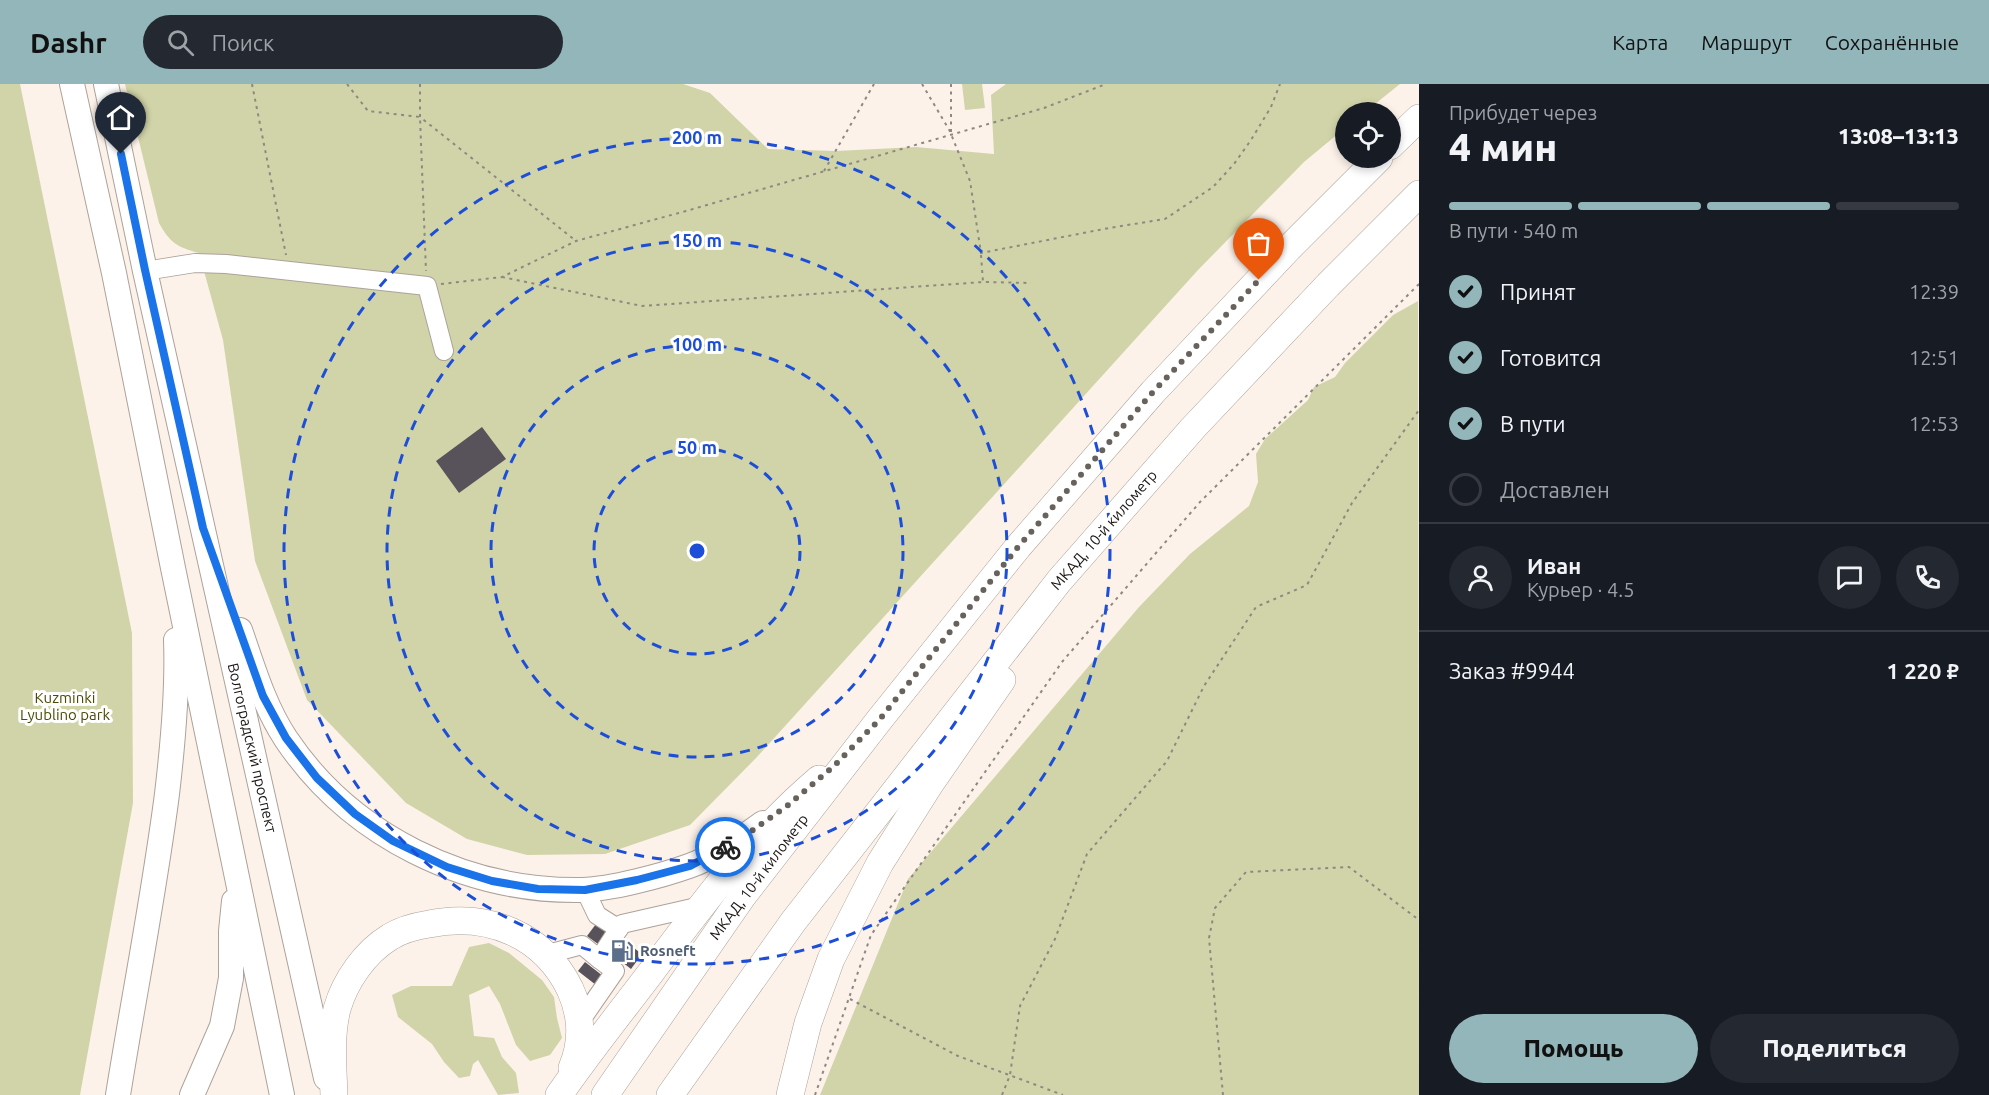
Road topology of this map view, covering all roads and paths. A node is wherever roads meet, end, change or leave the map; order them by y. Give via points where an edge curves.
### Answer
1 (72, 84) edge
2 (106, 84) edge
3 (252, 84) edge
4 (347, 84) edge
5 (420, 84) edge
6 (874, 84) edge
7 (922, 84) edge
8 (951, 84) edge
9 (1106, 84) edge
10 (1280, 84) edge
11 (420, 117) junction
12 (1419, 118) edge
13 (951, 135) junction
14 (1401, 135) edge
15 (1369, 168) edge
16 (824, 171) junction
17 (1419, 194) edge
18 (576, 241) junction
19 (981, 254) junction
20 (145, 270) junction
21 (290, 271) junction
22 (502, 277) junction
23 (983, 282) junction
24 (1031, 283) dead end
25 (1419, 284) edge
26 (427, 286) junction
27 (444, 351) dead end
28 (1419, 410) edge
29 (203, 528) junction
30 (173, 568) junction
31 (1059, 581) junction
32 (880, 719) junction
33 (787, 806) junction
34 (236, 875) junction
35 (585, 890) junction
36 (701, 906) junction
37 (1419, 920) edge
38 (619, 929) junction
39 (544, 955) junction
40 (599, 959) junction
41 (849, 999) junction
42 (579, 1023) junction
43 (808, 1023) junction
44 (1010, 1075) junction
45 (561, 1092) edge
46 (117, 1095) edge
47 (192, 1095) edge
48 (282, 1095) edge
49 (332, 1095) edge
50 (605, 1095) edge
51 (670, 1095) edge
52 (776, 1095) edge
53 (790, 1095) edge
54 (815, 1095) edge
55 (1002, 1095) edge
56 (1063, 1095) edge
57 (1223, 1095) edge

1 - 30 main road
2 - 20 main road, Волгоградский проспект
3 - 21 path
4 - 11 path via 368,111
5 - 11 path
6 - 16 path
7 - 13 path
8 - 13 path
9 - 13 path via 1044,108
10 - 19 path via 1271,107 1234,164 1212,187 1165,219
11 - 18 path
11 - 26 path
12 - 14 highway
13 - 16 path
13 - 19 path via 970,181
15 - 32 highway, МКАД, 10-й километр via 1153,392 1018,547
16 - 18 path
17 - 31 highway, МКАД, 10-й километр via 1193,428
18 - 22 path
19 - 23 path
20 - 21 lane via 195,263
20 - 29 main road, Волгоградский проспект
21 - 26 lane
22 - 23 path via 642,306
22 - 26 path
23 - 24 path
25 - 41 path via 1200,502 1062,662 871,935
26 - 27 lane
28 - 44 path via 1352,503 1307,585 1256,607 1204,686 1167,760 1087,854 1055,939 1020,1006
29 - 35 main road via 263,696 286,738 317,778 355,814 393,841 447,867 492,881 538,889
29 - 49 main road, Волгоградский проспект
30 - 34 main road
30 - 46 main road via 177,668 173,739 160,853
31 - 43 highway via 994,693 880,863 831,959
31 - 51 highway, МКАД, 10-й километр via 793,922
32 - 33 highway
32 - 50 highway, МКАД, 10-й километр via 742,897
33 - 35 main road via 739,840 690,866
33 - 36 highway
34 - 47 main road via 231,978 222,1026
34 - 48 main road
35 - 38 lane via 597,915
36 - 38 lane via 622,924
36 - 45 highway
37 - 57 path via 1349,867 1246,872 1215,908 1209,938
38 - 40 lane
39 - 40 lane via 582,945
39 - 42 highway via 562,974 576,1003
39 - 49 highway via 515,932 486,923 449,920 390,936 369,954 348,982 337,1009 332,1042
40 - 42 lane via 615,971
41 - 44 path via 958,1056
41 - 54 path
42 - 45 highway via 581,1041
43 - 52 main road
43 - 53 highway
44 - 55 path
44 - 56 path

